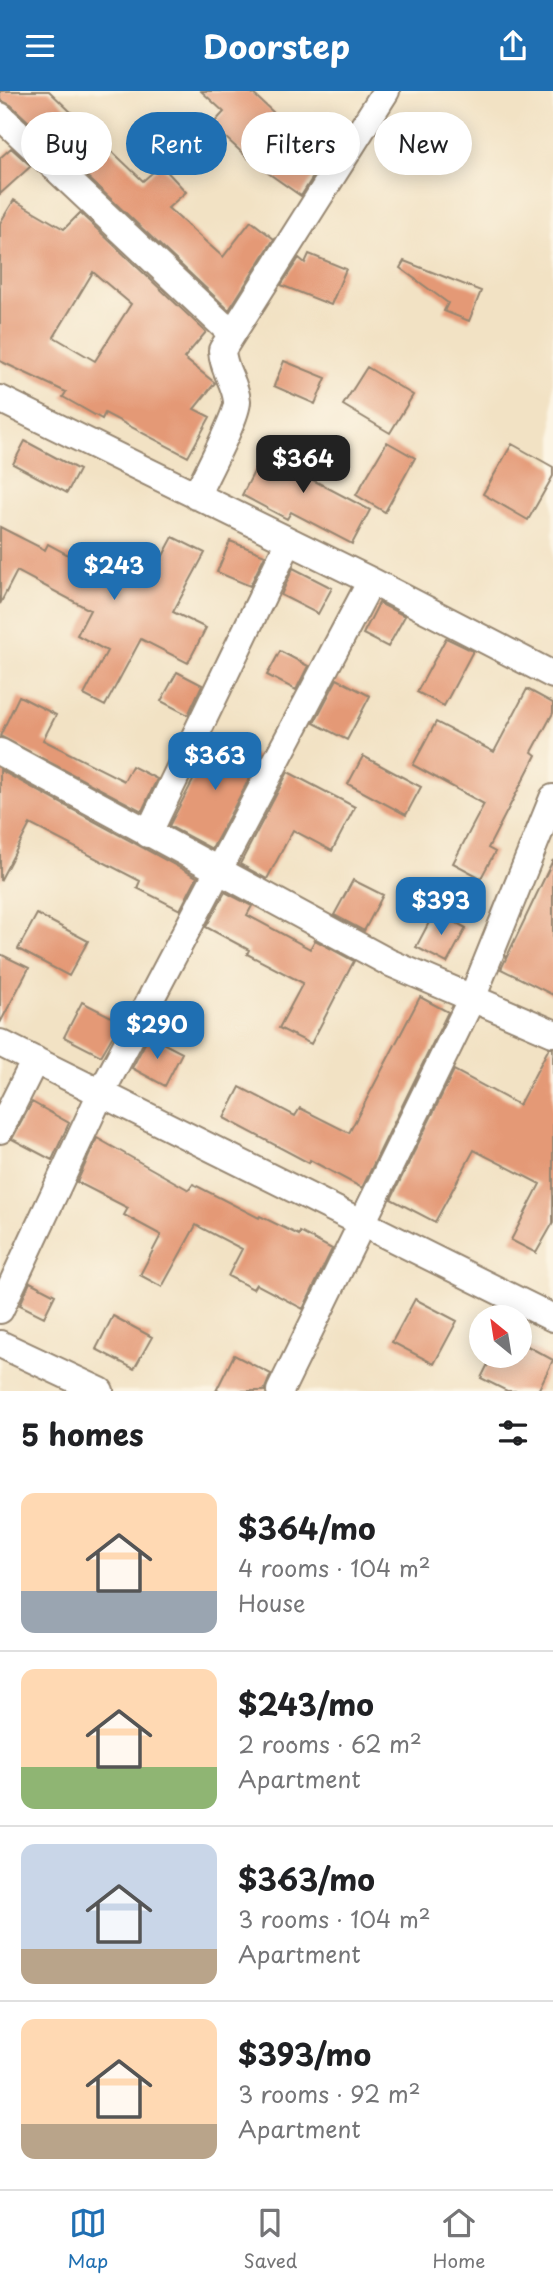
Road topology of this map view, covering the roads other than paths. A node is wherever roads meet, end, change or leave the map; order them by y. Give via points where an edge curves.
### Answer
1 (386, 91) edge
2 (0, 116) edge
3 (232, 334) junction
4 (0, 399) edge
5 (196, 495) junction
6 (289, 541) junction
7 (371, 581) junction
8 (553, 675) edge
9 (0, 752) edge
10 (553, 798) edge
11 (148, 834) junction
12 (217, 872) junction
13 (473, 996) junction
14 (553, 1033) edge
15 (0, 1043) edge
16 (35, 1060) junction
17 (101, 1093) junction
18 (0, 1130) edge
19 (362, 1225) junction
20 (0, 1310) edge
21 (553, 1318) edge
22 (0, 1344) edge
23 (100, 1391) edge
24 (280, 1391) edge

1 - 3 street
2 - 3 street
3 - 5 street via 222,350 223,367 236,387 238,406
4 - 5 street
5 - 6 street
6 - 7 street
6 - 11 street
7 - 8 street
7 - 12 street
9 - 11 street
10 - 13 street
11 - 12 street
12 - 13 street via 388,963
12 - 17 street
13 - 14 street
13 - 19 street
15 - 16 street
16 - 17 street
16 - 18 street
17 - 19 street
17 - 20 street
19 - 21 street
19 - 24 street
22 - 23 street

